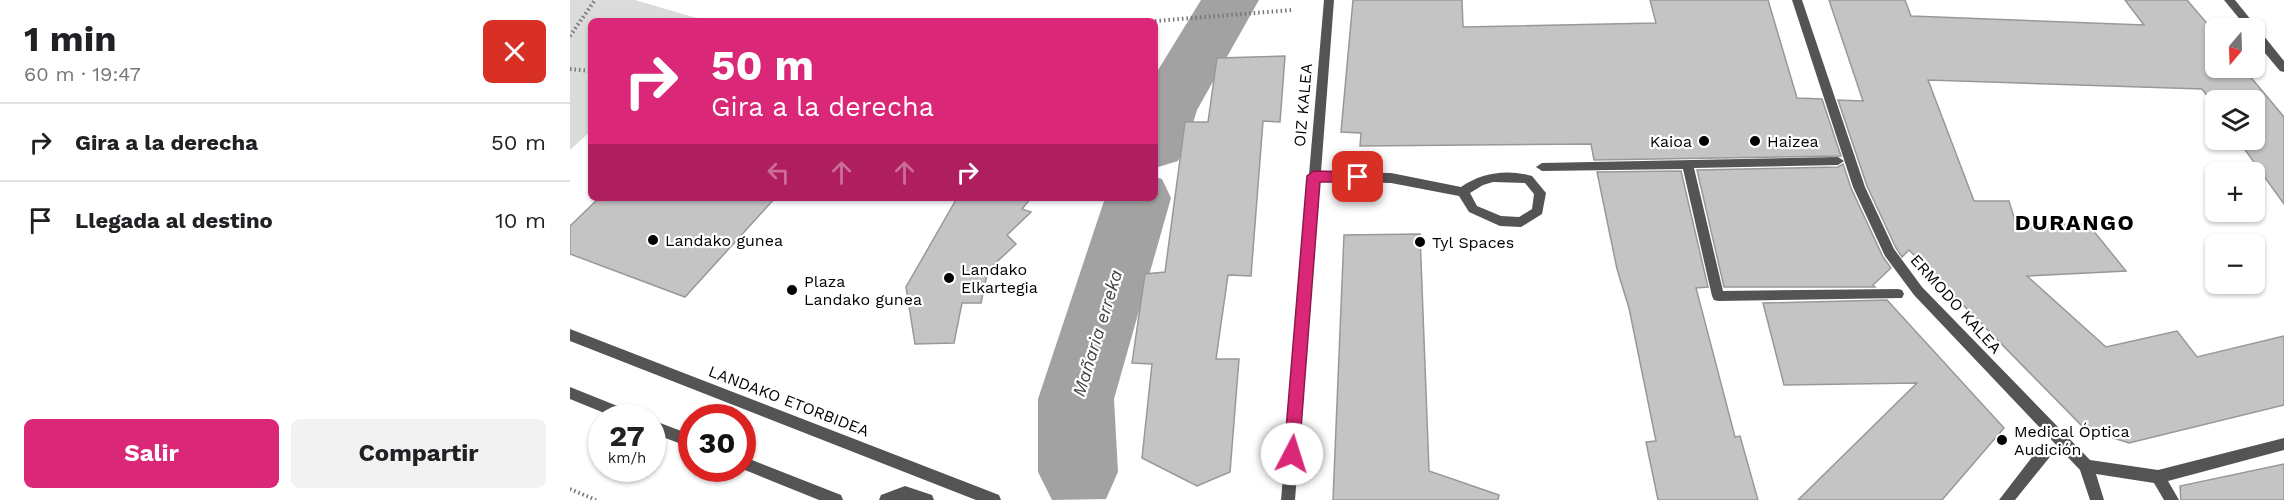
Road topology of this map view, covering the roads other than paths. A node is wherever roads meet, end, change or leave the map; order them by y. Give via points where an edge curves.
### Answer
1 (1329, 0) edge
2 (1797, 0) edge
3 (2229, 0) edge
4 (2243, 18) edge
5 (2265, 45) edge
6 (2284, 68) edge
7 (1838, 161) dead end
8 (1687, 163) junction
9 (1542, 166) dead end
10 (1314, 176) junction
11 (1463, 192) junction
12 (1898, 294) dead end
13 (570, 335) edge
14 (570, 393) edge
15 (598, 404) edge
16 (2284, 444) edge
17 (2044, 453) dead end
18 (2086, 466) junction
19 (756, 468) edge
20 (2158, 477) junction
21 (836, 500) edge
22 (886, 500) edge
23 (927, 500) edge
24 (994, 500) edge
25 (1288, 500) edge
26 (2006, 500) edge
27 (2097, 500) edge
28 (2172, 500) edge

1 - 10 street, OIZ KALEA
2 - 18 street, ERMODO KALEA via 1859,187 1889,252 1918,291
3 - 4 street
5 - 6 street
7 - 8 street
8 - 9 street
8 - 12 street via 1718,296
10 - 11 street via 1391,178
10 - 25 street, OIZ KALEA
11 - 11 street via 1473,209 1500,221 1521,222 1538,211 1540,193 1528,179 1501,176 1477,180
13 - 24 street, LANDAKO ETORBIDEA
14 - 15 street
16 - 20 street
17 - 26 street
18 - 20 street
18 - 27 street
19 - 21 street
20 - 28 street
22 - 23 street via 905,493

